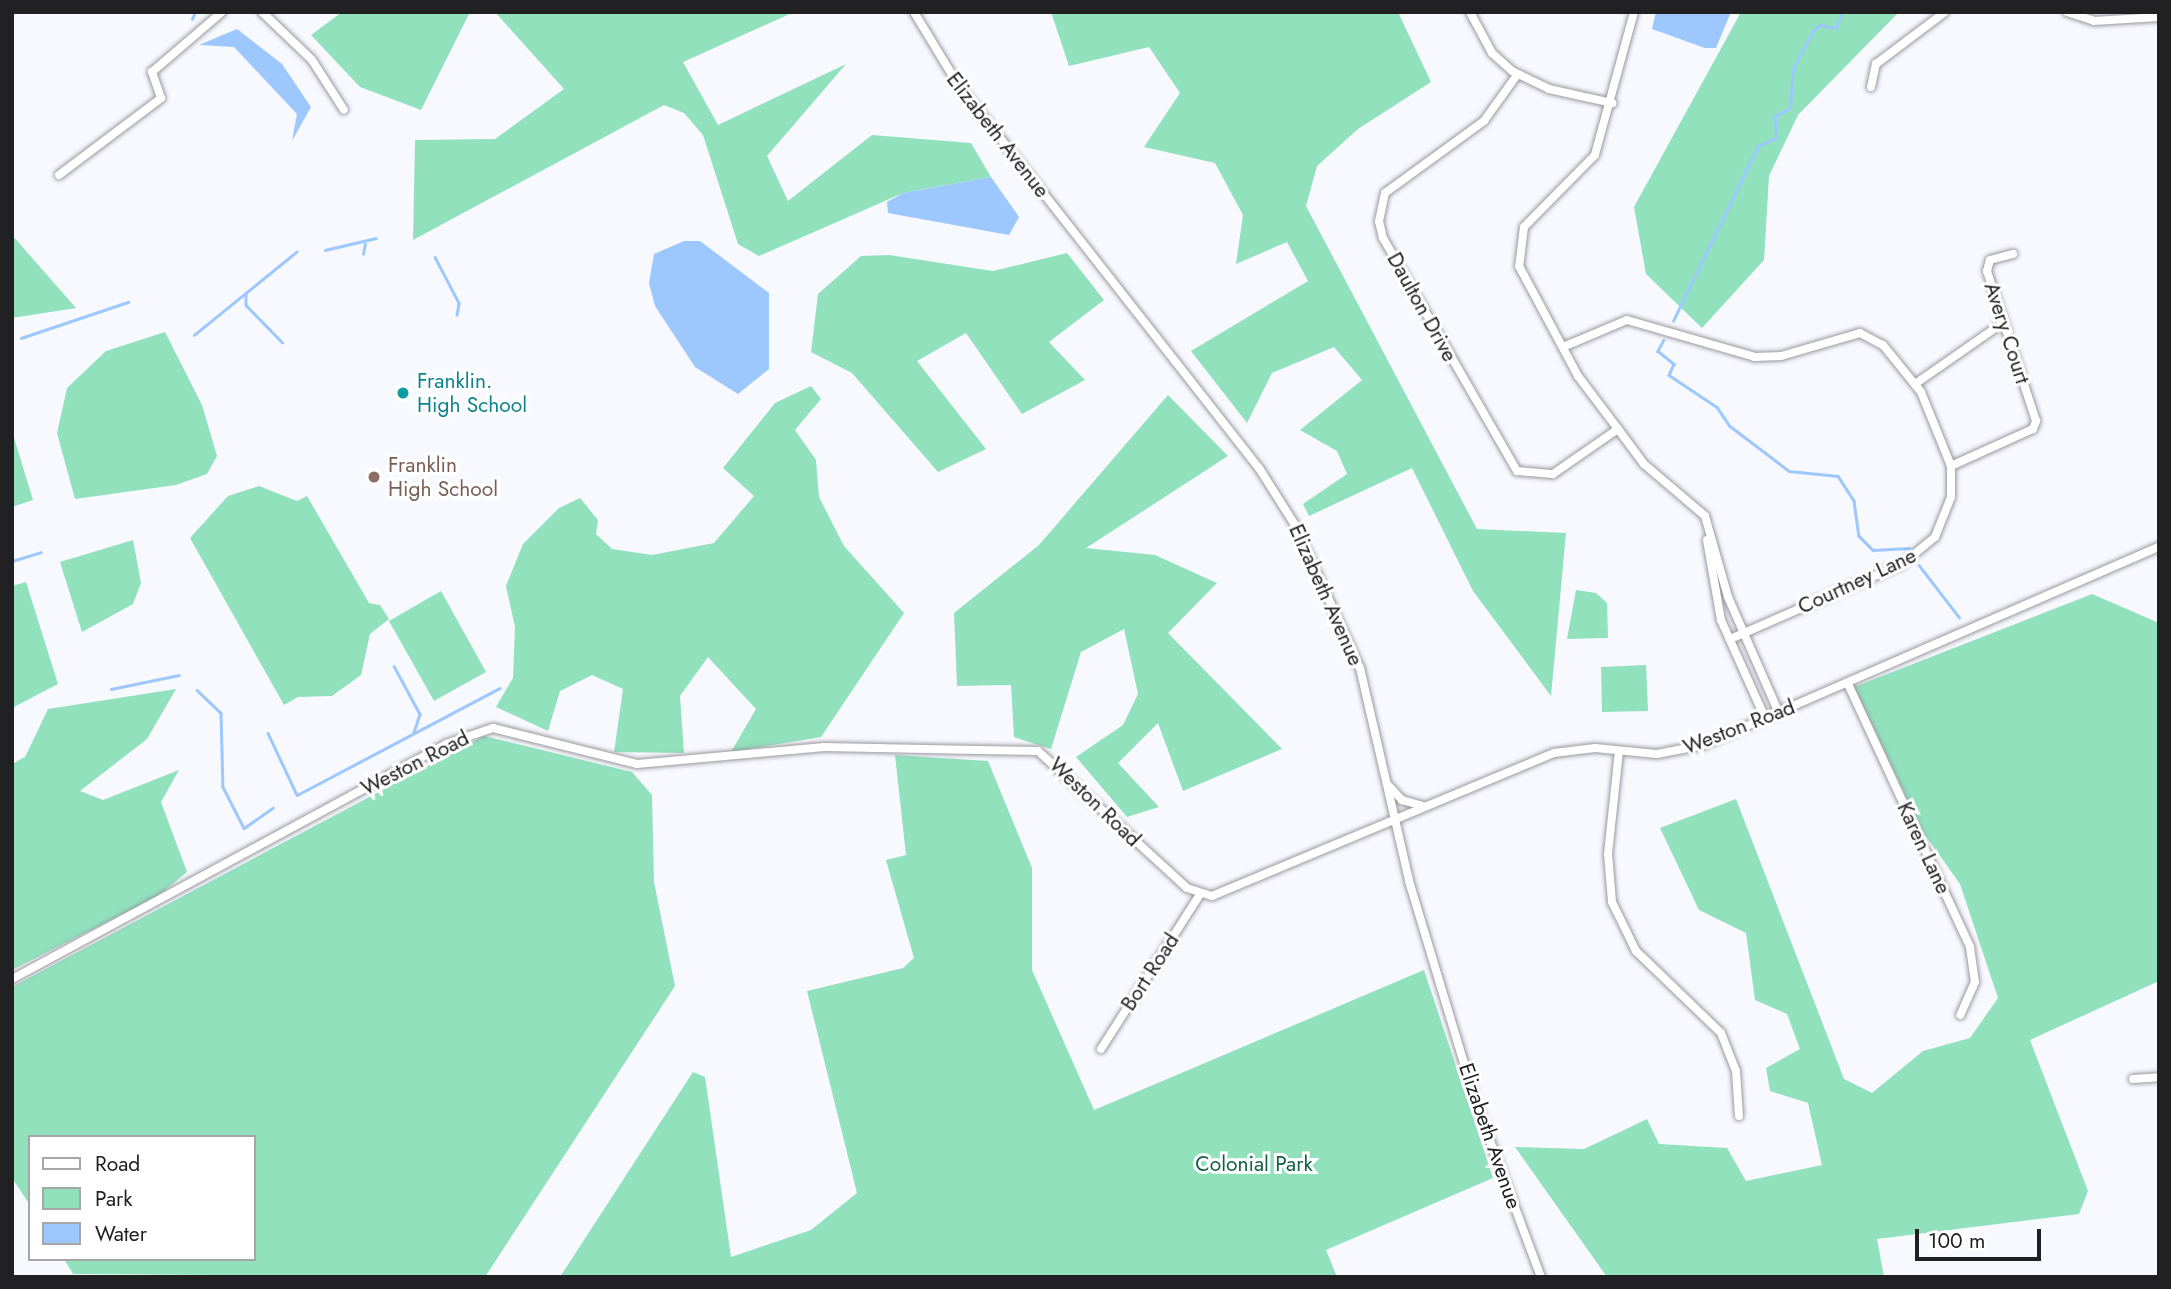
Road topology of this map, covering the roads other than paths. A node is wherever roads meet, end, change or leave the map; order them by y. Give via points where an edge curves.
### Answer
1 (222, 12) edge
2 (262, 12) edge
3 (915, 12) edge
4 (1470, 12) edge
5 (1634, 12) edge
6 (1945, 12) edge
7 (2067, 12) edge
8 (2159, 17) edge
9 (1517, 75) junction
10 (1871, 87) dead end
11 (1612, 103) junction
12 (344, 110) dead end
13 (60, 175) dead end
14 (2013, 254) dead end
15 (2001, 324) junction
16 (1563, 347) junction
17 (1914, 384) junction
18 (1618, 429) junction
19 (1951, 466) junction
20 (1705, 516) junction
21 (2159, 547) edge
22 (1745, 632) junction
23 (1730, 639) junction
24 (1848, 684) junction
25 (1779, 713) junction
26 (1765, 718) junction
27 (1619, 751) junction
28 (1387, 783) junction
29 (1426, 806) junction
30 (1394, 819) junction
31 (1199, 895) junction
32 (12, 979) edge
33 (1960, 1015) dead end
34 (1101, 1049) dead end
35 (2159, 1077) edge
36 (2133, 1079) dead end
37 (1739, 1116) dead end
38 (1541, 1277) edge

1 - 13 street via 152,72 161,97
2 - 12 street via 312,60
3 - 28 street, Elizabeth Avenue via 957,83 1285,507 1360,668
4 - 9 street via 1492,52
5 - 11 street
6 - 10 street via 1876,64
7 - 8 street via 2094,21
9 - 11 street
9 - 18 street, Daulton Drive via 1484,121 1385,193 1379,221 1383,238 1517,471 1553,474
11 - 16 street via 1595,155 1538,210 1519,241 1519,266
14 - 15 street, Avery Court via 1990,260 1987,271
15 - 17 street
15 - 19 street, Avery Court via 2033,429
16 - 17 street via 1627,320 1755,357 1781,356 1860,333 1883,345
16 - 18 street
17 - 19 street
18 - 20 street via 1644,464
19 - 22 street, Courtney Lane via 1945,518 1915,556
20 - 22 street
20 - 23 street via 1715,600
21 - 24 street, Weston Road
22 - 23 street, Courtney Lane
22 - 25 street
23 - 26 street
24 - 25 street, Weston Road
24 - 33 street, Karen Lane via 1973,954 1975,982
25 - 26 street, Weston Road
26 - 27 street, Weston Road via 1688,749
27 - 29 street, Weston Road via 1554,754
27 - 37 street via 1607,872 1618,920 1645,962 1721,1033 1737,1071
28 - 29 street via 1402,800
28 - 30 street, Elizabeth Avenue
29 - 30 street, Weston Road
30 - 31 street, Weston Road via 1232,888
30 - 38 street, Elizabeth Avenue via 1477,1106
31 - 32 street, Weston Road via 1038,751 824,747 637,764 493,728 446,744
31 - 34 street, Bort Road
35 - 36 street

